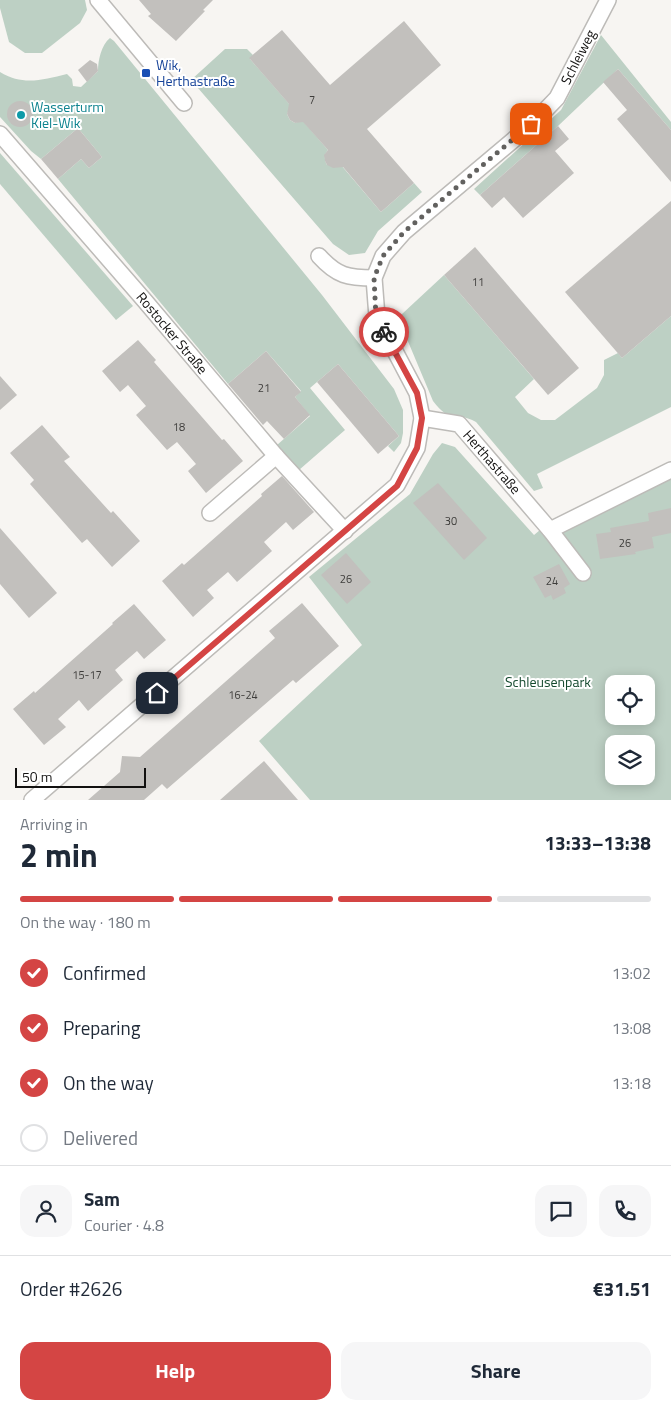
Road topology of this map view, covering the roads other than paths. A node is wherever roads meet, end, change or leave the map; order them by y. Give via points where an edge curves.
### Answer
1 (98, 0) edge
2 (608, 0) edge
3 (184, 103) dead end
4 (0, 134) edge
5 (319, 256) dead end
6 (374, 278) junction
7 (422, 418) junction
8 (276, 456) junction
9 (671, 470) edge
10 (210, 513) dead end
11 (550, 530) junction
12 (345, 531) junction
13 (583, 573) dead end
14 (32, 800) edge

1 - 3 street
2 - 6 street, Schleiweg via 557,98 404,232 383,256
4 - 8 street, Rostocker Straße
5 - 6 street via 329,267 350,278
6 - 7 street via 376,317 417,393
7 - 11 street, Herthastraße via 459,424
7 - 12 street via 417,448 397,486
8 - 10 street
8 - 12 street, Rostocker Straße
9 - 11 street
11 - 13 street, Herthastraße
12 - 14 street

